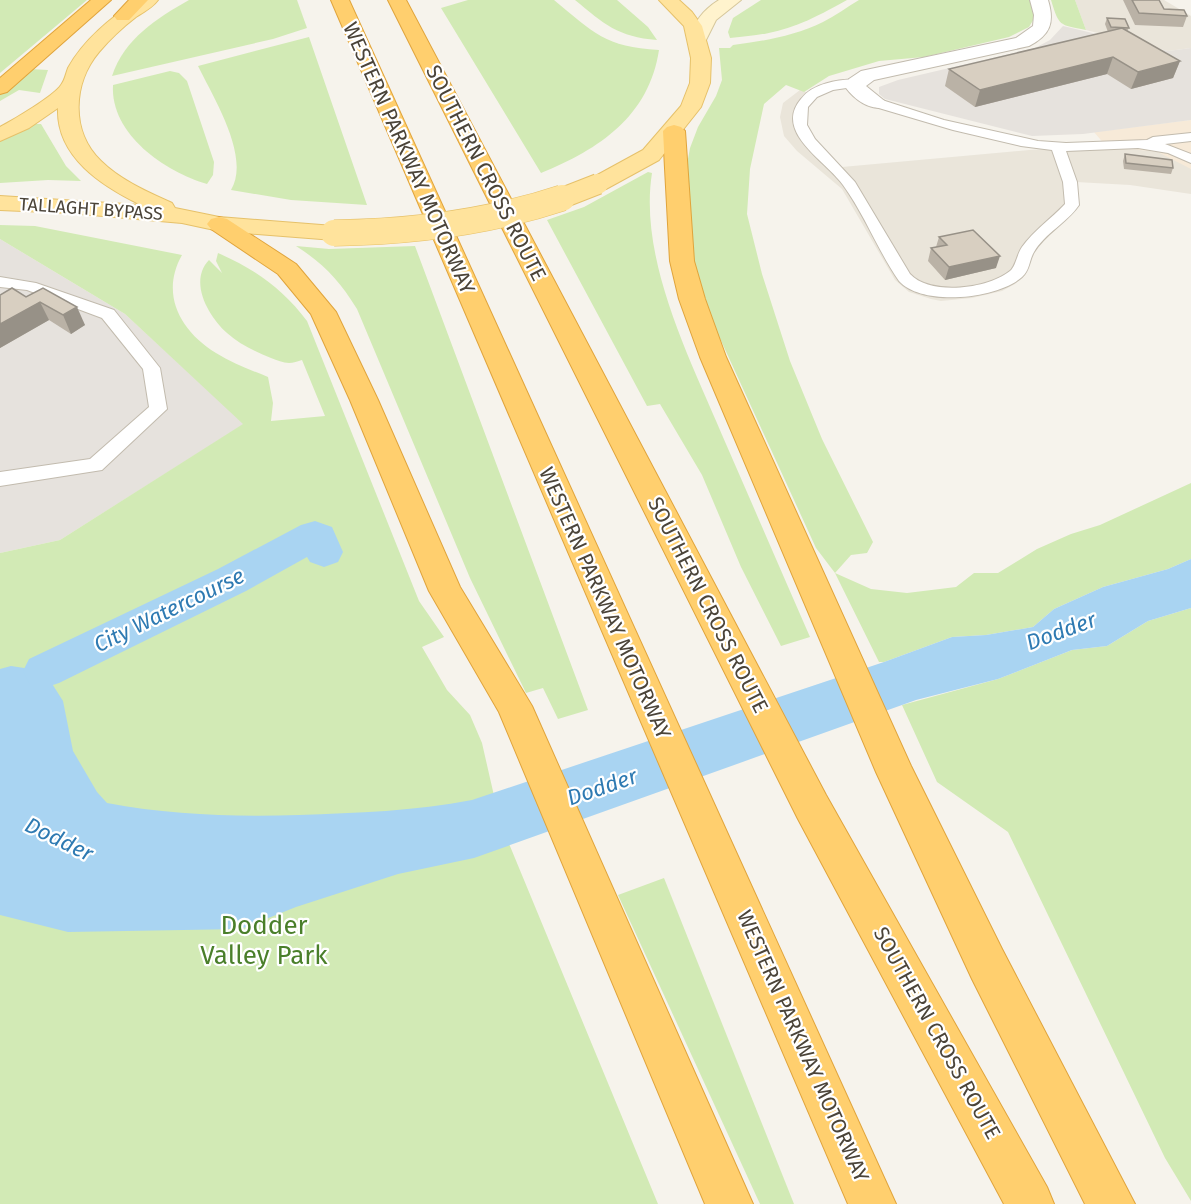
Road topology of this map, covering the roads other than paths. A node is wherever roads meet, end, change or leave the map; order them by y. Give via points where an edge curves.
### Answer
1 (102, 0) edge
2 (139, 0) edge
3 (149, 0) edge
4 (340, 0) edge
5 (397, 0) edge
6 (668, 0) edge
7 (732, 0) edge
8 (1039, 0) edge
9 (123, 16) junction
10 (697, 40) junction
11 (856, 82) junction
12 (0, 88) edge
13 (69, 90) junction
14 (878, 103) joint
15 (674, 131) junction
16 (0, 135) edge
17 (1191, 137) edge
18 (1135, 143) junction
19 (1057, 146) junction
20 (1191, 159) edge
21 (0, 203) edge
22 (182, 216) junction
23 (219, 224) junction
24 (1, 282) edge
25 (0, 478) edge
26 (729, 1204) edge
27 (872, 1204) edge
28 (1030, 1204) edge
29 (1111, 1204) edge

1 - 12 highway
2 - 9 highway
3 - 9 main road
4 - 27 highway, WESTERN PARKWAY MOTORWAY
5 - 28 highway, SOUTHERN CROSS ROUTE via 812,807
6 - 10 main road via 686,16
7 - 10 main road via 708,16
8 - 11 street via 1044,18 1042,28 1022,42 868,75
9 - 13 main road via 87,51
10 - 15 main road via 700,83 691,107
11 - 14 street via 856,88
11 - 19 lane via 842,82 811,94 803,102 801,126 809,141 847,181 898,268 910,283 921,288 942,293 970,290 1001,283 1016,274 1036,239 1072,205 1066,165
13 - 16 main road
13 - 22 main road via 67,122 87,160 129,192
14 - 19 lane via 944,124 1025,143
15 - 23 main road, bridge via 651,155 598,184 536,208 446,227 334,233
15 - 29 highway via 681,250 692,299 713,357 895,772 987,964
17 - 18 lane
18 - 19 lane
18 - 20 lane via 1159,146
21 - 22 main road, TALLAGHT BYPASS
22 - 23 main road
23 - 26 highway via 287,269 323,312 445,591 514,706
24 - 25 lane via 30,286 108,315 151,368 158,409 95,465

